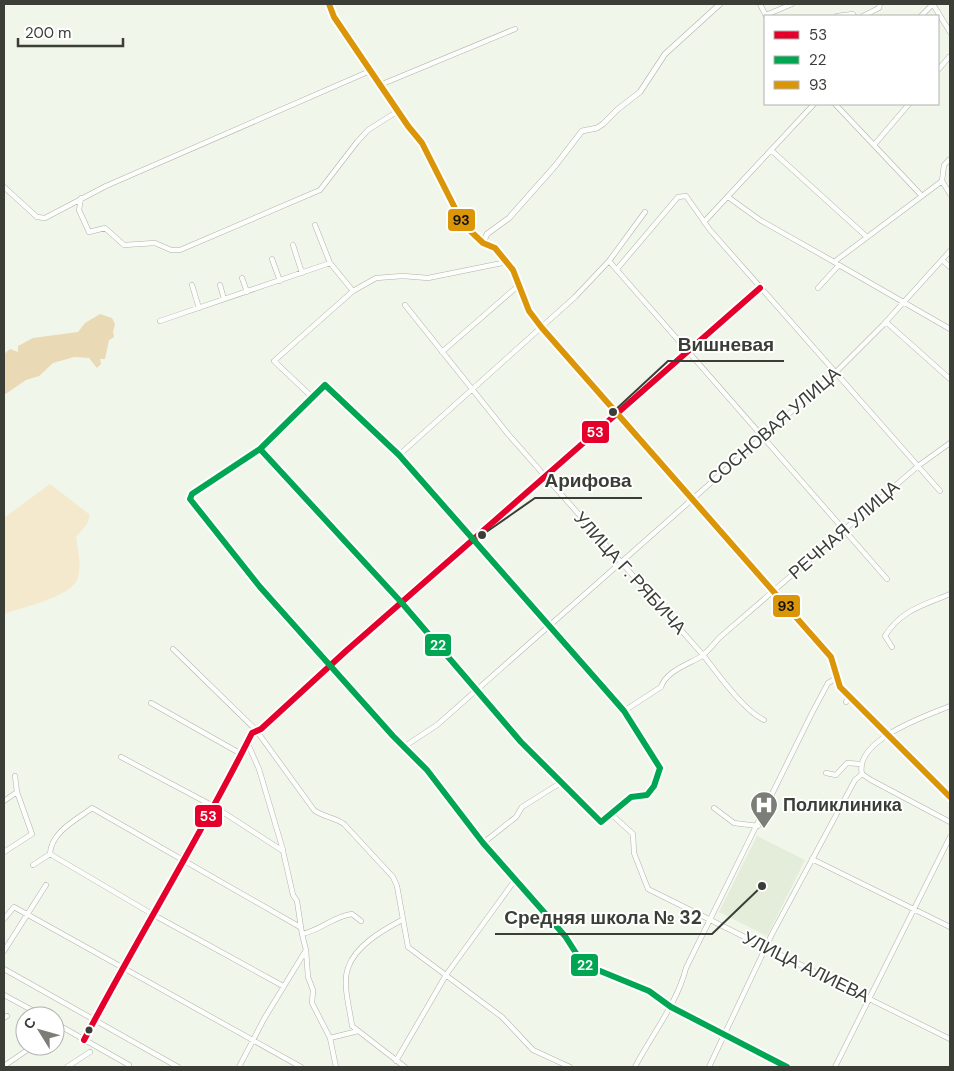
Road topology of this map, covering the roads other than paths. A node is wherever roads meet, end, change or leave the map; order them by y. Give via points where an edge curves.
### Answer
1 (329, 4) edge
2 (720, 4) edge
3 (792, 4) edge
4 (880, 4) edge
5 (768, 15) edge
6 (865, 15) edge
7 (922, 15) edge
8 (515, 29) dead end
9 (950, 32) edge
10 (950, 57) edge
11 (939, 69) edge
12 (370, 71) junction
13 (380, 85) junction
14 (813, 105) edge
15 (836, 105) edge
16 (908, 105) edge
17 (398, 111) junction
18 (874, 145) junction
19 (771, 150) junction
20 (950, 159) edge
21 (942, 181) junction
22 (4, 187) edge
23 (950, 194) edge
24 (922, 196) junction
25 (728, 197) junction
26 (81, 198) junction
27 (645, 212) dead end
28 (704, 222) junction
29 (315, 226) dead end
30 (867, 237) junction
31 (483, 243) junction
32 (293, 245) dead end
33 (950, 251) edge
34 (272, 259) dead end
35 (942, 260) junction
36 (609, 261) junction
37 (330, 262) junction
38 (507, 262) junction
39 (836, 263) junction
40 (950, 267) edge
41 (617, 269) junction
42 (302, 273) junction
43 (242, 278) dead end
44 (280, 281) junction
45 (220, 285) dead end
46 (519, 285) junction
47 (192, 286) dead end
48 (760, 288) junction
49 (818, 288) dead end
50 (353, 291) junction
51 (247, 292) junction
52 (224, 299) junction
53 (904, 303) junction
54 (405, 306) dead end
55 (199, 308) junction
56 (160, 321) dead end
57 (886, 322) junction
58 (542, 328) junction
59 (950, 329) edge
60 (688, 350) junction
61 (442, 352) junction
62 (835, 374) junction
63 (950, 379) edge
64 (472, 390) junction
65 (312, 397) junction
66 (617, 413) junction
67 (763, 436) junction
68 (950, 443) edge
69 (260, 449) junction
70 (398, 456) junction
71 (918, 466) junction
72 (545, 476) junction
73 (940, 491) dead end
74 (692, 499) junction
75 (845, 529) junction
76 (474, 540) junction
77 (620, 562) junction
78 (887, 579) dead end
79 (773, 592) junction
80 (950, 595) edge
81 (401, 602) junction
82 (549, 625) junction
83 (892, 647) dead end
84 (173, 649) dead end
85 (703, 655) junction
86 (331, 665) junction
87 (837, 678) junction
88 (477, 689) junction
89 (152, 703) dead end
90 (950, 706) edge
91 (624, 710) junction
92 (764, 720) dead end
93 (256, 730) junction
94 (887, 734) junction
95 (247, 742) junction
96 (405, 746) junction
97 (243, 755) junction
98 (121, 757) dead end
99 (861, 764) junction
100 (826, 773) dead end
101 (862, 774) junction
102 (15, 776) dead end
103 (562, 782) junction
104 (17, 792) junction
105 (950, 797) edge
106 (4, 801) edge
107 (215, 807) junction
108 (714, 808) dead end
109 (610, 813) junction
110 (950, 822) edge
111 (758, 826) junction
112 (950, 837) edge
113 (483, 843) junction
114 (283, 851) junction
115 (4, 852) edge
116 (50, 854) junction
117 (183, 860) junction
118 (812, 860) junction
119 (34, 865) dead end
120 (515, 880) junction
121 (46, 885) dead end
122 (914, 910) junction
123 (26, 914) junction
124 (152, 914) junction
125 (4, 919) edge
126 (402, 920) junction
127 (361, 921) dead end
128 (711, 921) junction
129 (300, 927) junction
130 (950, 927) edge
131 (302, 934) junction
132 (766, 948) junction
133 (306, 950) junction
134 (4, 951) edge
135 (4, 969) edge
136 (122, 969) junction
137 (446, 975) junction
138 (283, 986) junction
139 (4, 995) edge
140 (869, 999) junction
141 (24, 1006) edge
142 (671, 1007) junction
143 (95, 1020) junction
144 (65, 1029) edge
145 (358, 1031) junction
146 (725, 1036) junction
147 (330, 1038) junction
148 (950, 1039) edge
149 (84, 1040) junction
150 (254, 1040) junction
151 (90, 1052) dead end
152 (18, 1056) edge
153 (396, 1061) junction
154 (129, 1065) dead end
155 (4, 1066) edge
156 (67, 1067) edge
157 (178, 1067) edge
158 (240, 1067) edge
159 (301, 1067) edge
160 (336, 1067) edge
161 (405, 1067) edge
162 (570, 1067) edge
163 (635, 1067) edge
164 (709, 1067) edge
165 (787, 1067) edge
166 (835, 1067) edge

1 - 12 street via 334,17
2 - 31 street via 665,54 640,92 603,124 582,131 542,181 509,218 487,234
3 - 5 street
4 - 6 street via 879,8
7 - 9 street via 934,6
8 - 13 street
10 - 11 street
12 - 13 street
12 - 26 street
13 - 17 street
14 - 19 street
15 - 18 street
16 - 18 street
17 - 26 street via 368,130 320,190 180,250 155,243 124,245 105,228 89,232 79,210
17 - 31 street via 422,143 463,224
18 - 24 street
19 - 25 street
19 - 30 street
20 - 21 street via 944,165
21 - 23 street
21 - 24 street
22 - 26 street via 37,217 46,218
24 - 30 street
25 - 28 street
25 - 39 street via 760,220
27 - 36 street
28 - 41 street via 686,196 678,197
28 - 48 street
29 - 37 street
30 - 39 street
31 - 38 street via 495,248
32 - 42 street
33 - 35 street, СОСНОВАЯ УЛИЦА
34 - 44 street
35 - 40 street
35 - 53 street, СОСНОВАЯ УЛИЦА
36 - 41 street
36 - 58 street
37 - 42 street
37 - 50 street
38 - 46 street
38 - 50 street via 428,278 376,278
39 - 49 street
39 - 53 street
41 - 60 street
42 - 44 street
43 - 51 street
44 - 51 street
45 - 52 street
46 - 58 street via 529,310
46 - 61 street
47 - 55 street
48 - 60 street
48 - 62 street
50 - 65 street via 274,361
51 - 52 street
52 - 55 street
53 - 57 street, СОСНОВАЯ УЛИЦА
53 - 59 street
54 - 61 street, УЛИЦА Г. РЯБИЧА
55 - 56 street
57 - 62 street, СОСНОВАЯ УЛИЦА
57 - 63 street
58 - 64 street
58 - 66 street
60 - 66 street
60 - 67 street
61 - 64 street, УЛИЦА Г. РЯБИЧА
62 - 67 street, СОСНОВАЯ УЛИЦА
62 - 71 street
64 - 70 street
64 - 72 street, УЛИЦА Г. РЯБИЧА
65 - 69 street
65 - 70 street via 325,385
66 - 72 street
66 - 74 street
67 - 74 street, СОСНОВАЯ УЛИЦА
67 - 75 street
68 - 71 street, РЕЧНАЯ УЛИЦА
69 - 81 street
69 - 86 street via 192,494 190,499 260,587
70 - 76 street
71 - 73 street
71 - 75 street, РЕЧНАЯ УЛИЦА
72 - 76 street
72 - 77 street, УЛИЦА Г. РЯБИЧА
74 - 77 street, СОСНОВАЯ УЛИЦА
74 - 79 street
75 - 78 street
75 - 79 street, РЕЧНАЯ УЛИЦА
76 - 81 street
76 - 82 street
77 - 82 street, СОСНОВАЯ УЛИЦА
77 - 85 street, УЛИЦА Г. РЯБИЧА
79 - 85 street, РЕЧНАЯ УЛИЦА
79 - 87 street via 831,657
80 - 83 street via 894,621 885,636
81 - 86 street
81 - 88 street
82 - 88 street, СОСНОВАЯ УЛИЦА
82 - 91 street
84 - 93 street
85 - 91 street, РЕЧНАЯ УЛИЦА
85 - 92 street, УЛИЦА Г. РЯБИЧА via 751,712
86 - 93 street via 261,729
86 - 96 street
87 - 94 street via 848,700
87 - 111 street via 828,683
88 - 96 street, СОСНОВАЯ УЛИЦА via 437,726
88 - 103 street via 521,742
89 - 97 street
90 - 94 street
91 - 109 street via 660,768 647,795 630,797
93 - 95 street
93 - 126 street via 314,810 344,824 393,877
94 - 99 street
94 - 105 street
95 - 97 street
95 - 114 street via 259,769
96 - 113 street
97 - 107 street
98 - 107 street
99 - 100 street via 847,763 838,774
99 - 101 street
101 - 110 street
101 - 118 street via 855,780
102 - 104 street
103 - 109 street via 601,822
103 - 113 street via 522,807 516,817
104 - 106 street
104 - 115 street via 32,834
107 - 114 street
107 - 117 street
108 - 111 street via 734,822
109 - 128 street, УЛИЦА АЛИЕВА via 633,834 634,853 648,889
111 - 128 street
112 - 122 street
113 - 120 street
114 - 129 street via 293,895 298,901
116 - 117 street via 50,847 58,834 92,808
116 - 119 street
116 - 124 street
117 - 124 street
117 - 129 street
118 - 122 street
118 - 132 street
120 - 137 street
120 - 142 street via 555,924 582,964 649,991
121 - 123 street
122 - 130 street
122 - 140 street
123 - 125 street via 14,907
123 - 134 street
123 - 136 street
124 - 136 street
124 - 138 street
126 - 137 street via 408,948
126 - 145 street via 369,942 347,968 352,1026
127 - 131 street via 352,914 340,915 329,924
128 - 132 street, УЛИЦА АЛИЕВА
128 - 142 street via 686,968
129 - 131 street
131 - 133 street
132 - 140 street, УЛИЦА АЛИЕВА
132 - 146 street
133 - 138 street
133 - 147 street via 312,1003
135 - 143 street
136 - 143 street
136 - 150 street
137 - 153 street
137 - 162 street via 502,1016 533,1050
138 - 150 street
139 - 141 street
140 - 148 street, УЛИЦА АЛИЕВА
140 - 166 street
142 - 146 street
142 - 163 street
143 - 149 street
143 - 157 street
144 - 149 street
145 - 147 street
145 - 153 street
146 - 164 street
146 - 165 street
147 - 160 street
149 - 154 street
150 - 158 street
150 - 159 street
151 - 156 street
152 - 155 street
153 - 161 street

